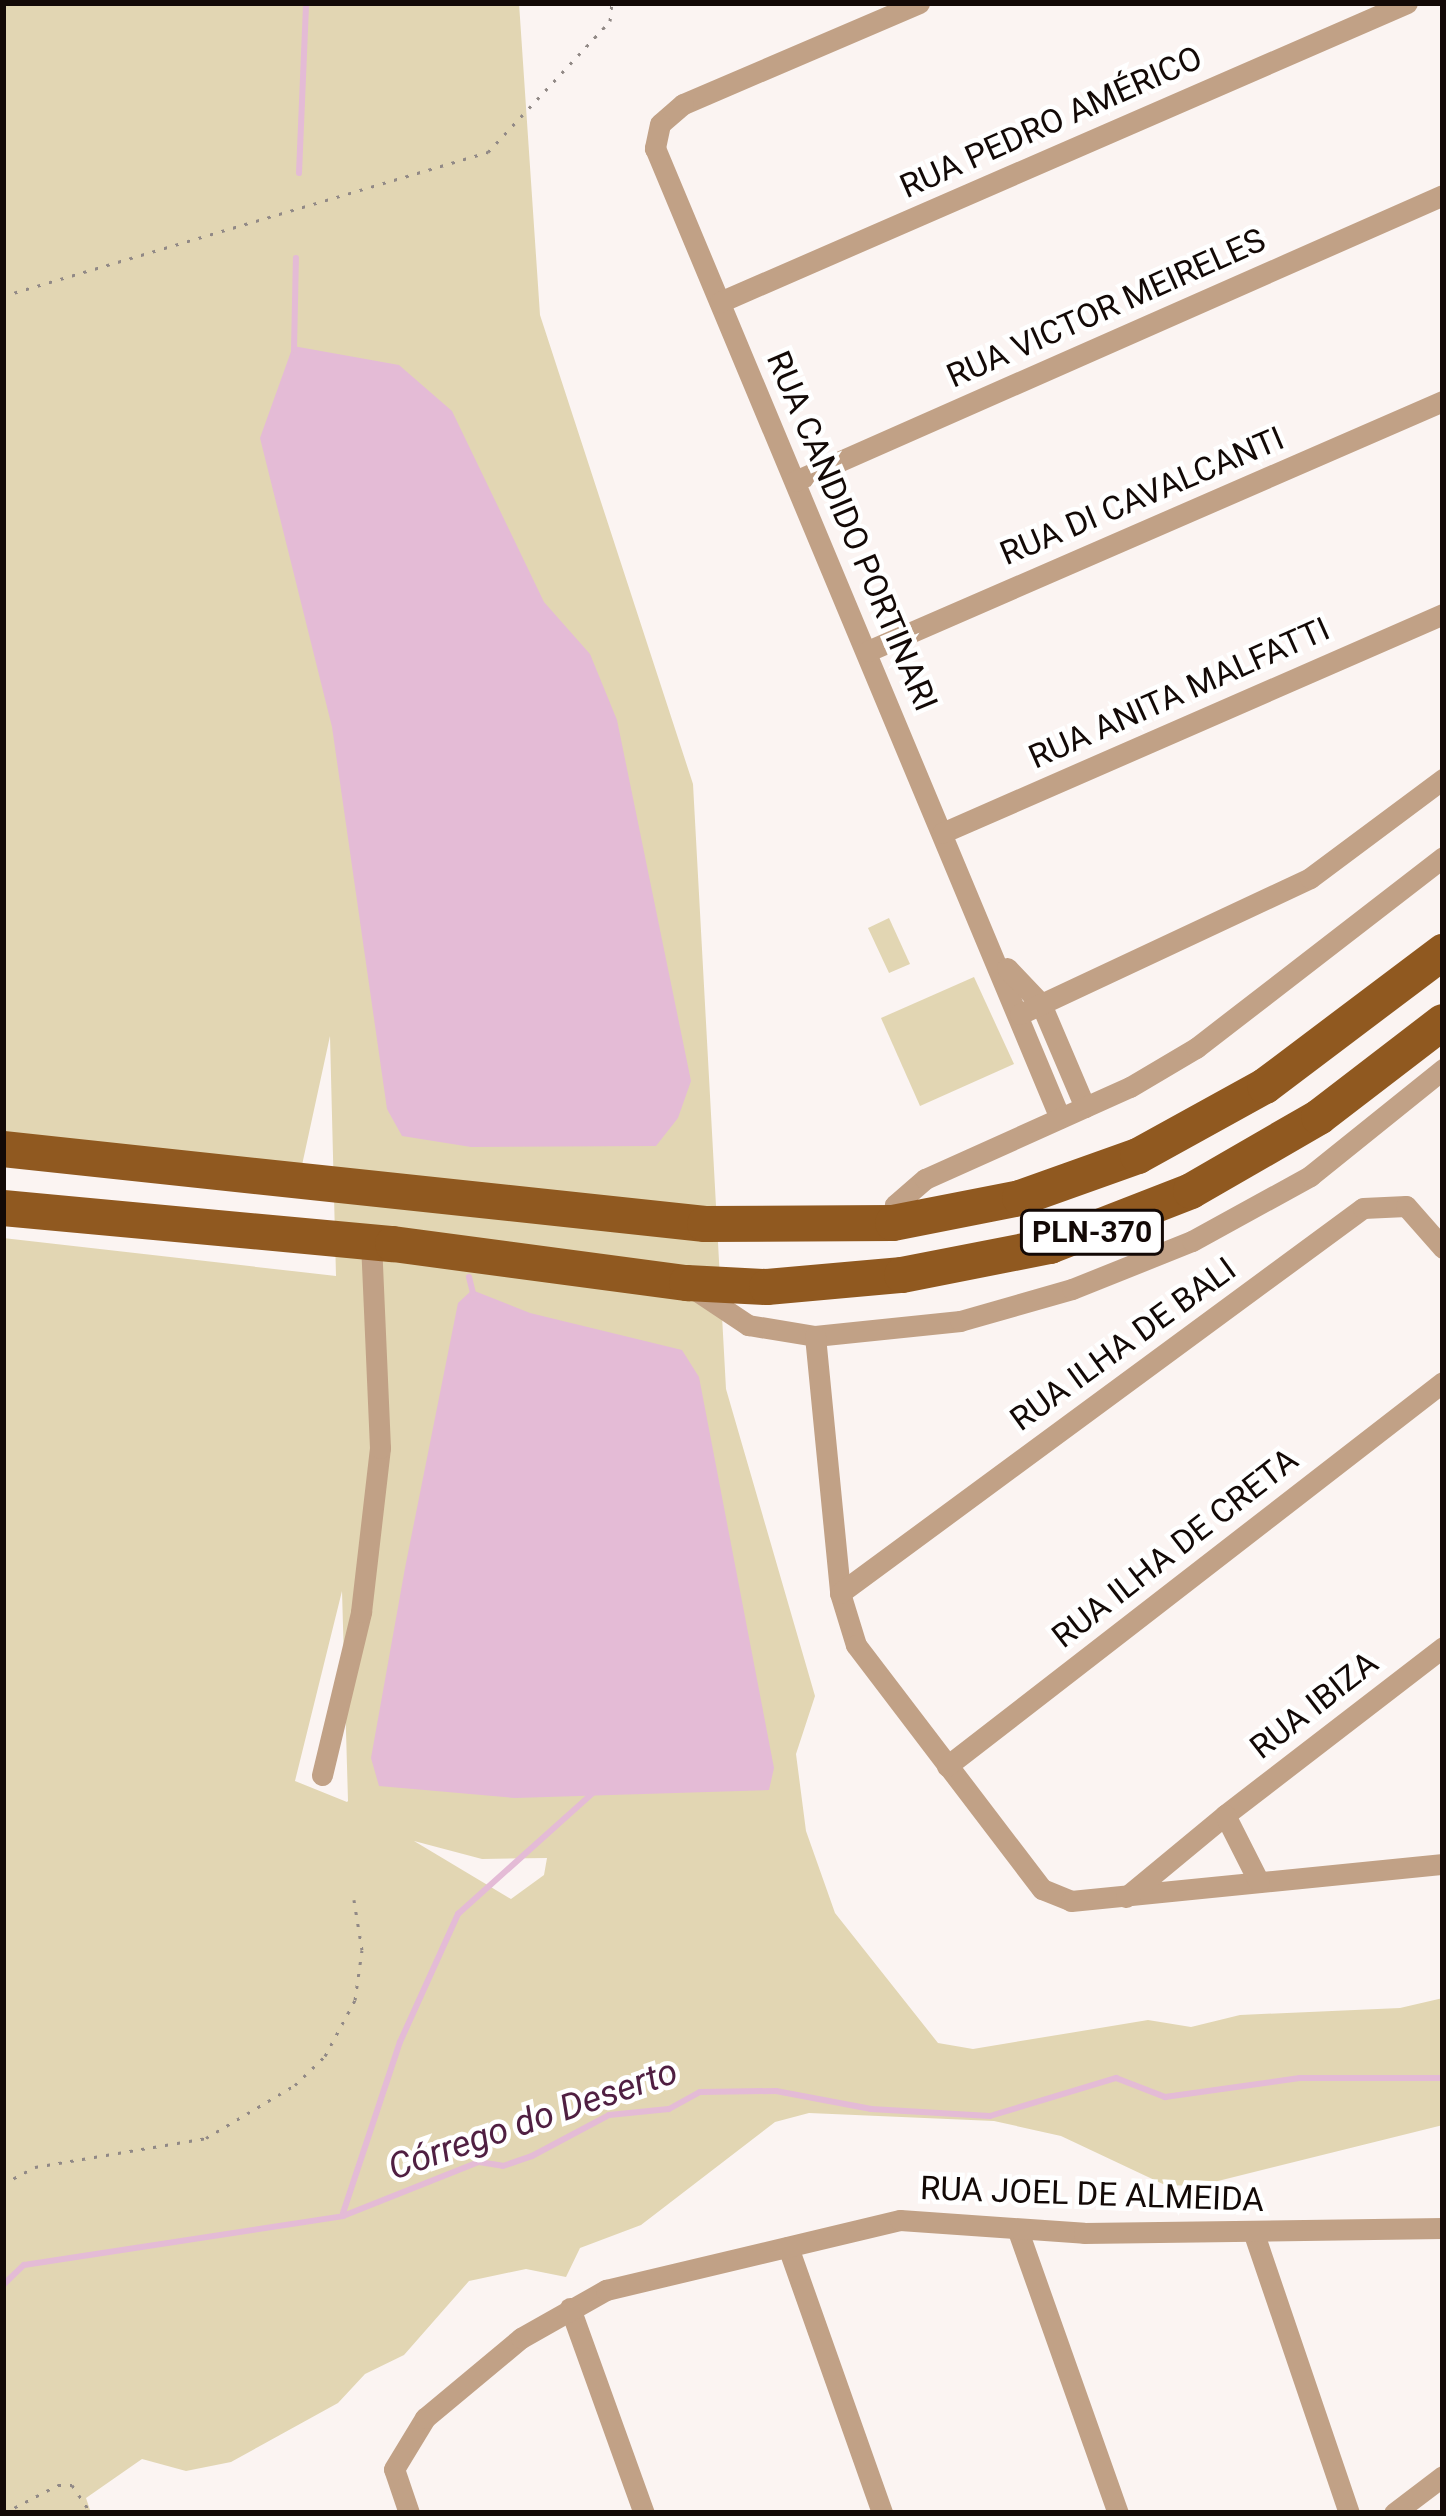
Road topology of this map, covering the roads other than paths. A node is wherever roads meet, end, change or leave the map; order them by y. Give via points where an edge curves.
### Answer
1 (919, 3) edge
2 (1407, 3) edge
3 (1443, 195) edge
4 (720, 302) junction
5 (1443, 401) edge
6 (795, 481) junction
7 (1443, 614) edge
8 (868, 651) junction
9 (1443, 779) edge
10 (942, 833) junction
11 (1443, 857) edge
12 (1443, 952) edge
13 (1031, 1009) junction
14 (1443, 1022) edge
15 (1443, 1070) edge
16 (1085, 1107) junction
17 (1060, 1118) junction
18 (3, 1149) edge
19 (3, 1208) edge
20 (892, 1222) junction
21 (371, 1241) junction
22 (1443, 1248) edge
23 (687, 1283) junction
24 (815, 1336) junction
25 (1443, 1382) edge
26 (840, 1593) junction
27 (1443, 1647) edge
28 (947, 1766) junction
29 (322, 1775) dead end
30 (1225, 1815) junction
31 (1443, 1864) edge
32 (1259, 1882) junction
33 (1125, 1897) junction
34 (1439, 2227) edge
35 (1018, 2231) junction
36 (1253, 2234) junction
37 (788, 2247) junction
38 (570, 2308) junction
39 (1443, 2476) edge
40 (410, 2513) edge
41 (644, 2513) edge
42 (882, 2513) edge
43 (1118, 2513) edge
44 (1349, 2513) edge
45 (1394, 2513) edge

1 - 4 street, RUA CANDIDO PORTINARI via 683,104 660,124 657,159
2 - 4 street, RUA PEDRO AMÉRICO
3 - 6 street, RUA VICTOR MEIRELES
4 - 6 street, RUA CANDIDO PORTINARI
5 - 8 street, RUA DI CAVALCANTI
6 - 8 street, RUA CANDIDO PORTINARI
7 - 10 street, RUA ANITA MALFATTI
8 - 10 street, RUA CANDIDO PORTINARI
9 - 13 street via 1330,867
10 - 13 street, RUA CANDIDO PORTINARI via 1000,961
11 - 16 street via 1212,1036
12 - 20 main road, PLN-370 via 1264,1087 1171,1140 1020,1198
13 - 16 street, RUA CANDIDO PORTINARI
13 - 17 street, RUA CANDIDO PORTINARI
14 - 23 main road, PLN-370 via 1263,1153 1119,1224 902,1275 767,1287
15 - 24 street via 1310,1176 1132,1268 960,1321
16 - 17 street
17 - 20 street via 908,1190
18 - 20 main road, PLN-370 via 705,1224
19 - 21 main road, PLN-370
21 - 23 main road, PLN-370
21 - 29 street via 380,1448 361,1612
22 - 26 street, RUA ILHA DE BALI via 1406,1206 1363,1208
23 - 24 street via 748,1325
24 - 26 street
25 - 28 street, RUA ILHA DE CRETA
26 - 28 street via 856,1645
27 - 30 street, RUA IBIZA
28 - 33 street via 1042,1889 1071,1901
30 - 32 street
30 - 33 street, RUA IBIZA
31 - 32 street
32 - 33 street
34 - 36 street, RUA JOEL DE ALMEIDA
35 - 36 street, RUA JOEL DE ALMEIDA
35 - 37 street, RUA JOEL DE ALMEIDA via 900,2220
35 - 43 street
36 - 44 street
37 - 38 street, RUA JOEL DE ALMEIDA via 606,2290
37 - 42 street
38 - 40 street, RUA JOEL DE ALMEIDA via 520,2338 425,2418 394,2468
38 - 41 street
39 - 45 street

